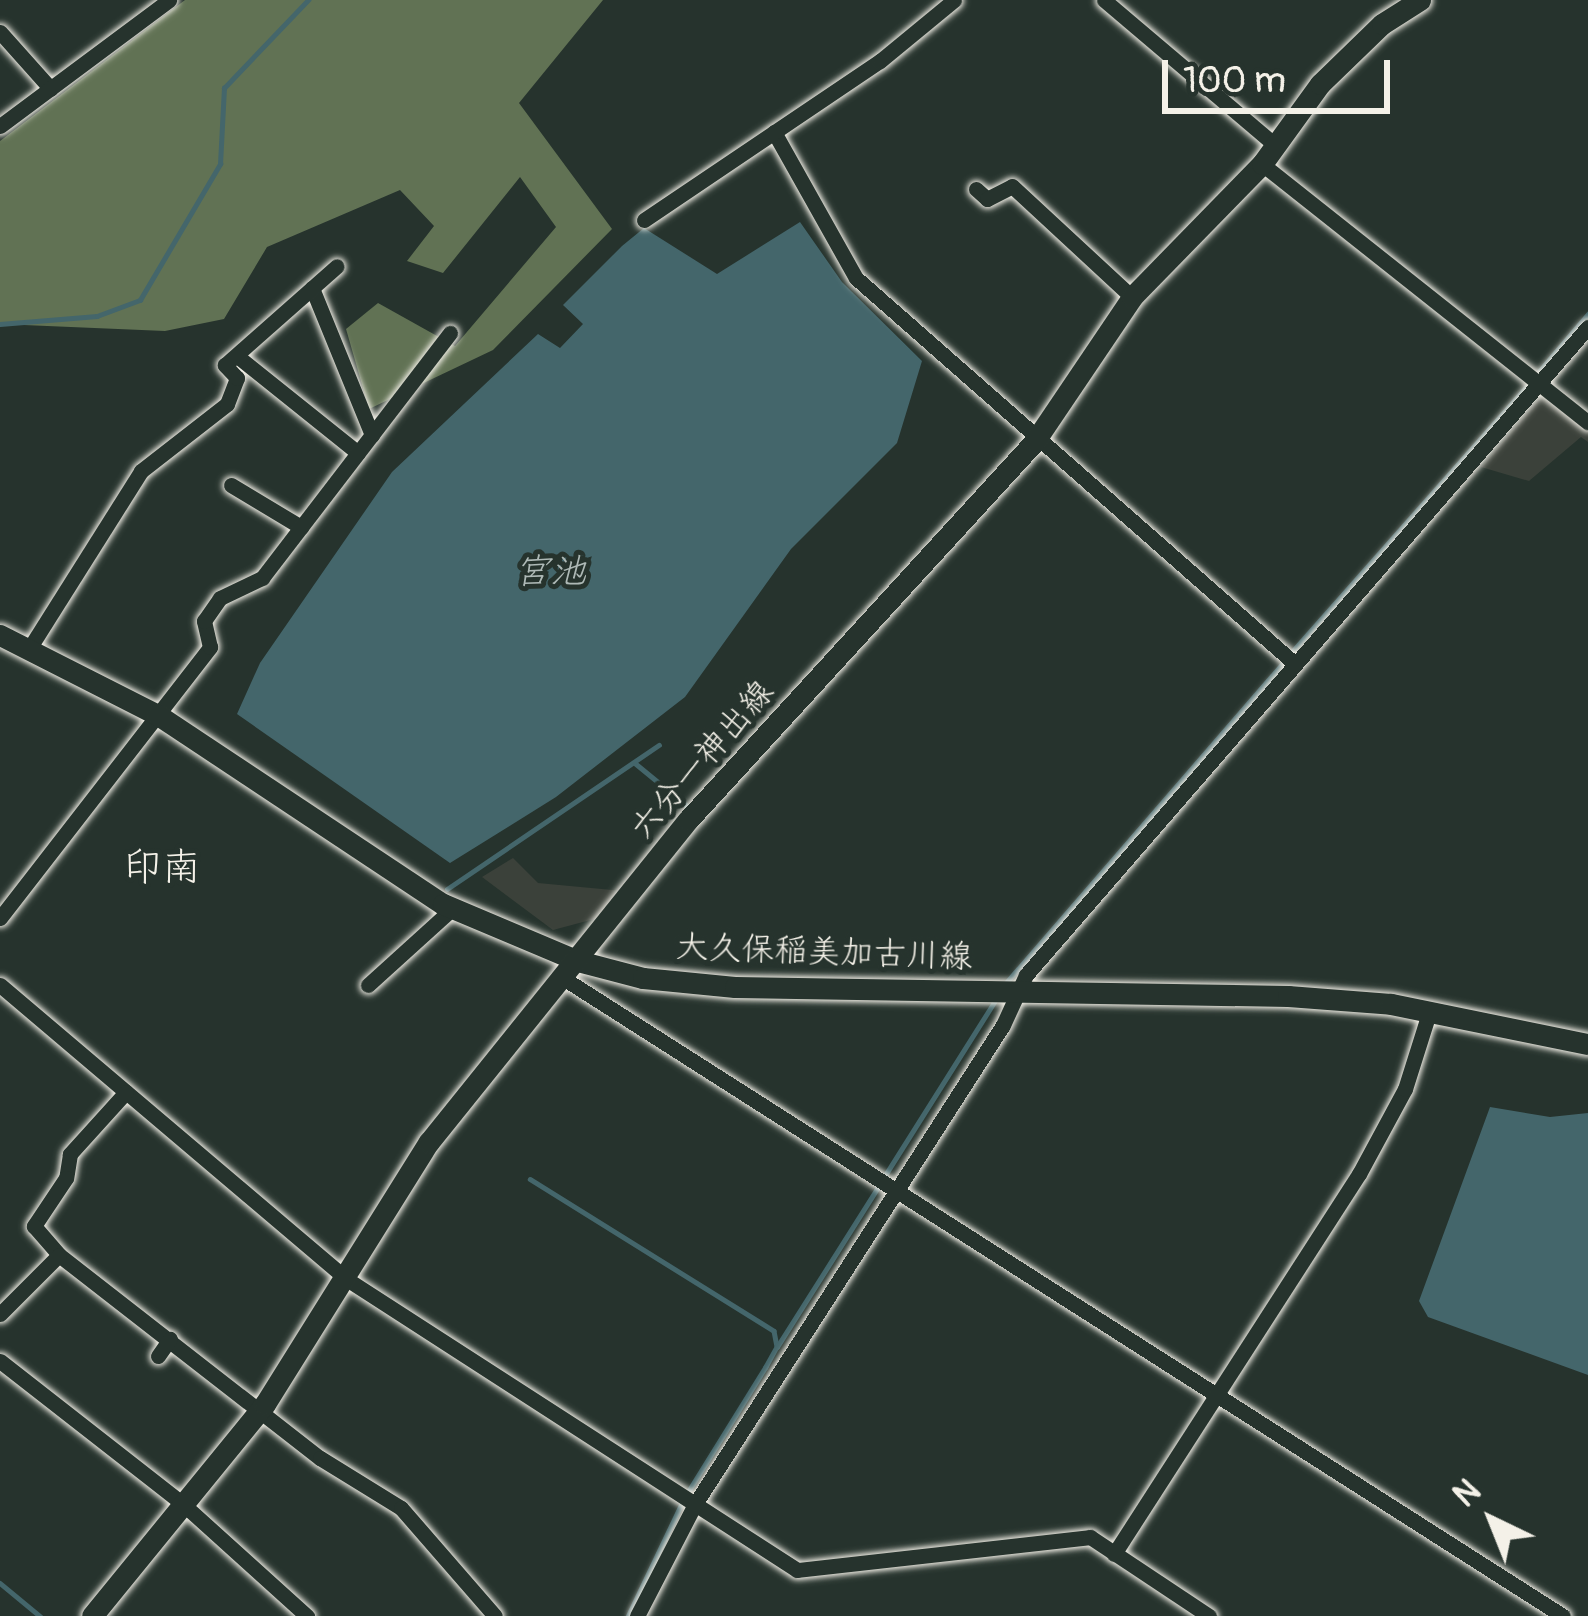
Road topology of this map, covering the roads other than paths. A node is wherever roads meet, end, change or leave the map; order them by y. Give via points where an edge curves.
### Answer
1 (169, 0) edge
2 (954, 0) edge
3 (1104, 0) edge
4 (1405, 3) edge
5 (0, 32) edge
6 (51, 88) junction
7 (0, 126) edge
8 (774, 132) junction
9 (1269, 155) junction
10 (976, 189) dead end
11 (644, 220) dead end
12 (337, 266) dead end
13 (312, 288) junction
14 (1132, 297) junction
15 (1588, 327) edge
16 (450, 333) dead end
17 (236, 356) junction
18 (1542, 382) junction
19 (1588, 422) edge
20 (372, 435) junction
21 (1035, 441) junction
22 (358, 453) junction
23 (231, 485) dead end
24 (302, 527) junction
25 (0, 635) edge
26 (29, 649) junction
27 (1293, 662) junction
28 (158, 715) junction
29 (453, 908) junction
30 (0, 918) edge
31 (571, 970) junction
32 (0, 985) edge
33 (368, 985) dead end
34 (1017, 991) junction
35 (1429, 1012) junction
36 (1588, 1044) edge
37 (126, 1092) junction
38 (898, 1189) junction
39 (59, 1255) junction
40 (345, 1278) junction
41 (0, 1314) edge
42 (170, 1340) junction
43 (158, 1356) dead end
44 (0, 1361) edge
45 (1221, 1392) junction
46 (261, 1409) junction
47 (695, 1504) junction
48 (184, 1505) junction
49 (1114, 1554) junction
50 (92, 1616) edge
51 (307, 1616) edge
52 (495, 1616) edge
53 (638, 1616) edge
54 (1209, 1616) edge
55 (1563, 1616) edge

1 - 6 street
2 - 8 street
3 - 9 street
4 - 9 main road, 六分一神出線 via 1320,84
5 - 6 street
6 - 7 street
8 - 11 street
8 - 21 street via 856,278
9 - 14 main road, 六分一神出線
9 - 18 street
10 - 14 street via 987,199 1012,186
12 - 13 street
13 - 17 street
13 - 20 street
14 - 21 main road, 六分一神出線
15 - 18 street
16 - 20 street
17 - 22 street
17 - 26 street via 225,365 237,378 226,404 141,471
18 - 19 street
18 - 27 street
20 - 22 street
21 - 27 street
21 - 31 main road, 六分一神出線 via 688,820
22 - 24 street
23 - 24 street
24 - 28 street via 262,578 220,598 204,621 210,647
25 - 26 main road, 大久保稲美加古川線
26 - 28 main road, 大久保稲美加古川線
27 - 34 street
28 - 29 main road, 大久保稲美加古川線
28 - 30 street
29 - 31 main road, 大久保稲美加古川線
29 - 33 street
31 - 34 main road, 大久保稲美加古川線 via 735,986
31 - 38 street
31 - 40 main road, 六分一神出線 via 429,1142
32 - 37 street
34 - 35 main road, 大久保稲美加古川線 via 1288,996
34 - 38 street
35 - 36 main road, 大久保稲美加古川線
35 - 45 street via 1405,1089 1360,1174
37 - 39 street via 70,1154 66,1178 42,1204 34,1226
37 - 40 street
38 - 45 street
38 - 47 street
39 - 41 street
39 - 42 street
40 - 46 main road, 六分一神出線
40 - 47 street
42 - 43 street
42 - 46 street
44 - 48 street
45 - 49 street
45 - 55 street
46 - 48 main road, 六分一神出線
46 - 52 street via 401,1508
47 - 49 street via 797,1570 1090,1537
47 - 53 street
48 - 50 main road, 六分一神出線
48 - 51 street
49 - 54 street

